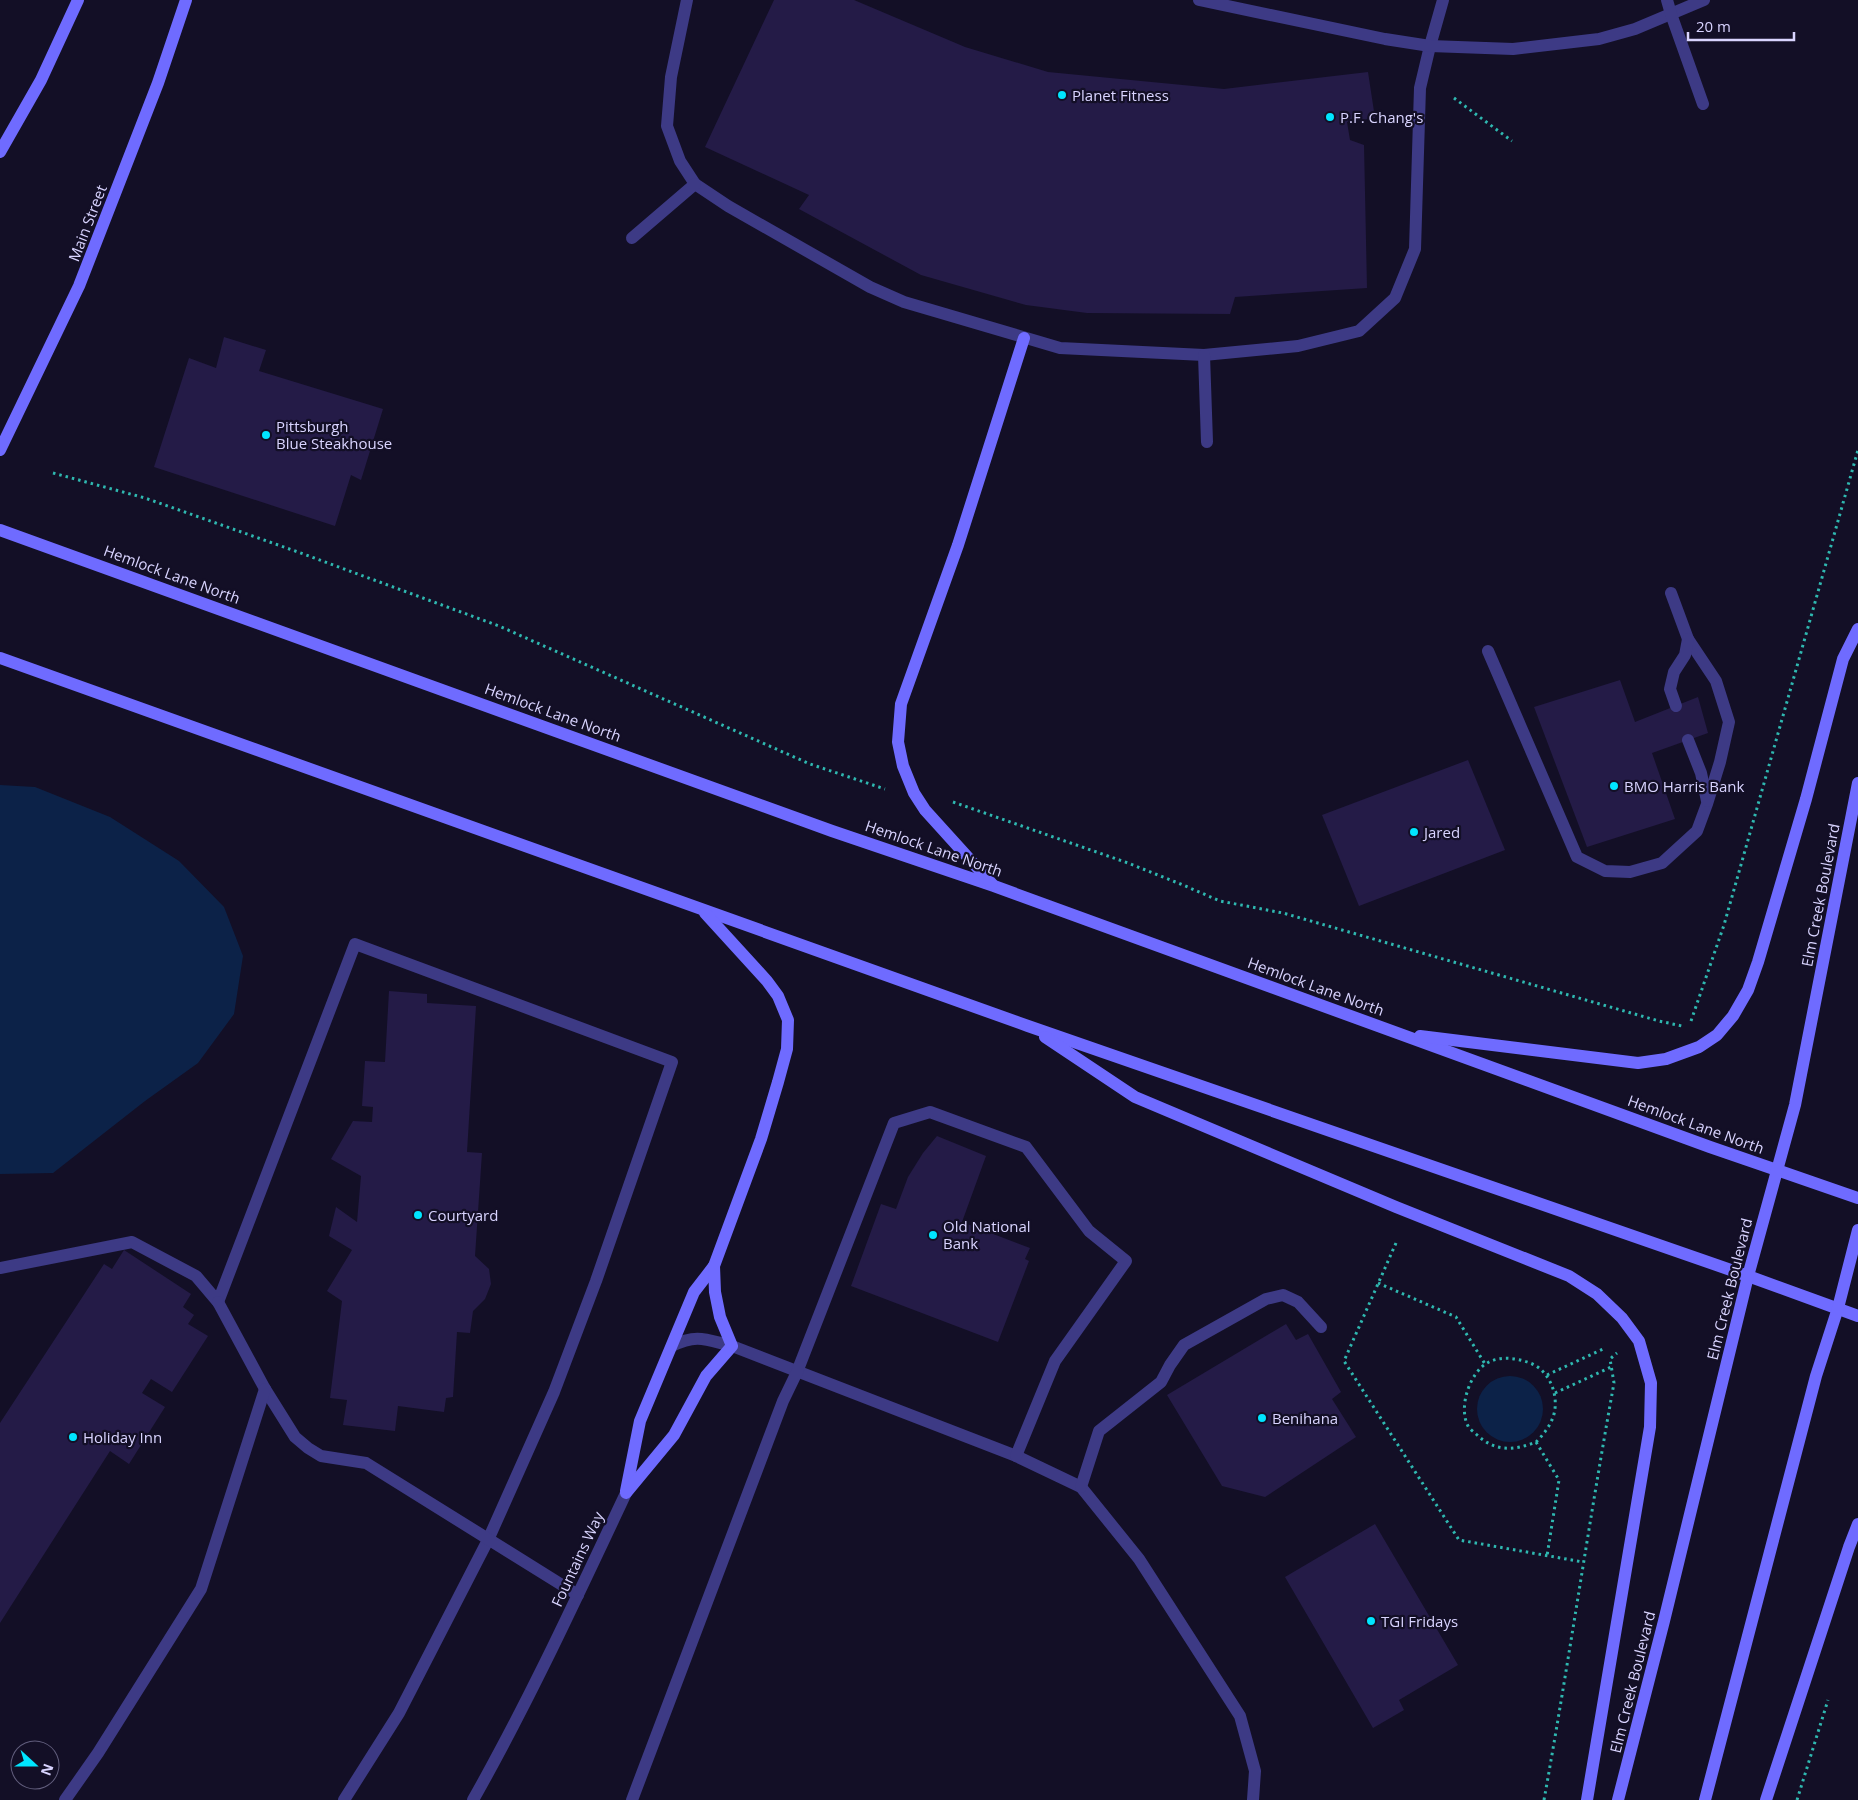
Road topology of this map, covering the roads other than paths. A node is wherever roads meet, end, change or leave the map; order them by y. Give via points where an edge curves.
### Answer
1 (78, 0) edge
2 (186, 0) edge
3 (687, 0) edge
4 (1199, 0) edge
5 (1443, 0) edge
6 (1668, 0) edge
7 (1704, 0) edge
8 (1671, 14) junction
9 (1430, 46) junction
10 (1703, 104) dead end
11 (0, 152) edge
12 (695, 184) junction
13 (632, 238) dead end
14 (1024, 338) junction
15 (1204, 355) junction
16 (1207, 442) dead end
17 (0, 450) edge
18 (0, 530) edge
19 (1671, 593) dead end
20 (1858, 629) edge
21 (1688, 639) junction
22 (1488, 651) dead end
23 (0, 658) edge
24 (1676, 706) dead end
25 (1688, 740) dead end
26 (1858, 783) edge
27 (1707, 804) junction
28 (994, 886) junction
29 (703, 911) junction
30 (1028, 1026) junction
31 (1398, 1033) junction
32 (1777, 1170) junction
33 (1858, 1198) edge
34 (1858, 1230) edge
35 (714, 1266) junction
36 (0, 1268) edge
37 (1748, 1276) junction
38 (218, 1302) junction
39 (1838, 1308) junction
40 (1858, 1316) edge
41 (1321, 1327) dead end
42 (672, 1346) junction
43 (732, 1346) junction
44 (797, 1372) junction
45 (266, 1389) junction
46 (1016, 1456) junction
47 (1081, 1487) junction
48 (626, 1493) junction
49 (1858, 1524) edge
50 (488, 1540) junction
51 (578, 1595) junction
52 (65, 1800) edge
53 (344, 1800) edge
54 (473, 1800) edge
55 (632, 1800) edge
56 (1253, 1800) edge
57 (1587, 1800) edge
58 (1618, 1800) edge
59 (1705, 1800) edge
60 (1766, 1800) edge

1 - 11 main road via 41,80
2 - 17 main road, Main Street via 158,83 80,286
3 - 12 street via 671,78 667,126 680,161
4 - 9 street via 1385,40
5 - 9 street
6 - 8 street
7 - 8 street
8 - 9 street via 1599,39 1559,45 1513,49
8 - 10 street
9 - 15 street via 1420,88 1415,249 1395,298 1359,331 1298,346
12 - 13 street
12 - 14 street via 870,287 904,302
14 - 15 street via 1060,348
14 - 28 main road via 958,545 901,704 898,742 903,766 925,810
15 - 16 street
18 - 28 main road, Hemlock Lane North
19 - 21 street
20 - 31 main road via 1843,659 1758,962 1748,990 1717,1035 1699,1047 1666,1059 1638,1063
21 - 24 street via 1670,690
21 - 27 street via 1716,682 1729,722
22 - 27 street via 1578,858 1605,871 1630,872 1662,863 1697,830
23 - 29 main road
25 - 27 street via 1701,772
26 - 32 main road, Elm Creek Boulevard via 1795,1106
28 - 31 main road, Hemlock Lane North
29 - 30 main road
29 - 35 main road via 767,981 778,996 788,1020 787,1049 778,1082
30 - 37 main road
30 - 57 main road via 1135,1097 1569,1276 1597,1294 1622,1318 1639,1341 1651,1382 1650,1427
31 - 32 main road, Hemlock Lane North
32 - 33 main road, Hemlock Lane North
32 - 37 main road, Elm Creek Boulevard
34 - 39 main road
35 - 42 main road via 694,1292
35 - 43 main road via 720,1318
36 - 38 street via 132,1242 196,1276
37 - 39 main road
37 - 58 main road, Elm Creek Boulevard
38 - 45 street
38 - 50 street via 355,944 672,1062 554,1392
39 - 40 main road
39 - 59 main road via 1816,1376
41 - 47 street via 1298,1302 1283,1295 1266,1299 1184,1345 1161,1382 1099,1431
42 - 43 street via 698,1337
42 - 48 main road via 640,1421
43 - 44 street
43 - 48 main road, Fountains Way via 706,1376 674,1434
44 - 46 street
44 - 46 street via 894,1123 930,1112 1026,1147 1089,1231 1126,1261 1055,1361
44 - 55 street via 783,1400
45 - 50 street via 295,1437 308,1448 321,1456 366,1463
45 - 52 street via 201,1589
46 - 47 street
47 - 56 street via 1138,1559 1240,1716 1255,1772
48 - 51 street, Fountains Way
49 - 60 main road
50 - 51 street
50 - 53 street via 399,1713
51 - 54 street, Fountains Way

